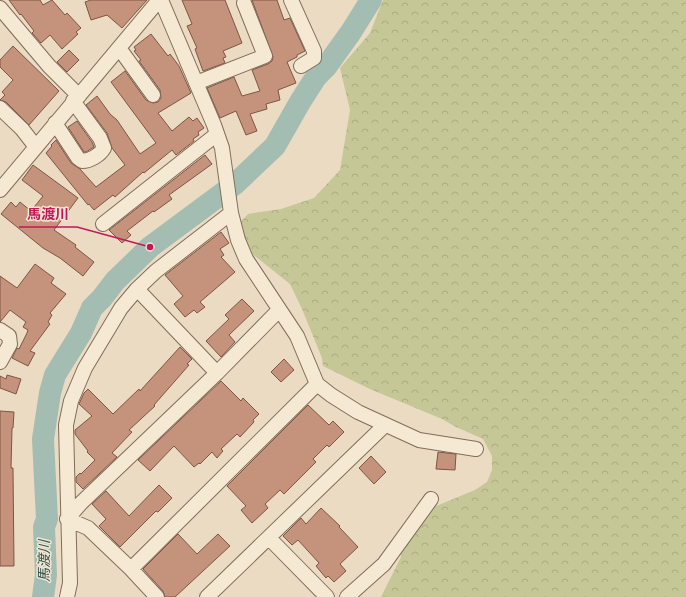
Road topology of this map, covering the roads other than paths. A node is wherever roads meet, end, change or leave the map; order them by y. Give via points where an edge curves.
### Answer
1 (291, 0) edge
2 (158, 1) edge
3 (244, 3) dead end
4 (0, 8) edge
5 (119, 48) junction
6 (300, 66) dead end
7 (196, 83) junction
8 (153, 95) dead end
9 (76, 99) junction
10 (0, 108) edge
11 (55, 123) junction
12 (217, 134) junction
13 (36, 147) junction
14 (0, 190) edge
15 (231, 213) junction
16 (102, 224) dead end
17 (138, 288) junction
18 (279, 310) junction
19 (0, 330) edge
20 (0, 362) edge
21 (217, 373) junction
22 (317, 384) junction
23 (385, 425) junction
24 (476, 449) dead end
25 (431, 499) dead end
26 (67, 518) junction
27 (269, 538) junction
28 (131, 569) junction
29 (67, 597) edge
30 (158, 597) edge
31 (208, 597) edge
32 (327, 597) edge
33 (347, 597) edge

1 - 6 street via 314,51 314,58
2 - 5 street
2 - 7 street
3 - 7 street via 265,56
4 - 9 street
5 - 8 street
5 - 9 street
7 - 12 street
9 - 11 street
9 - 11 street via 104,148 91,159 82,161
10 - 13 street
11 - 13 street
12 - 15 street via 222,148
12 - 16 street
13 - 14 street
15 - 17 street via 156,270
15 - 18 street via 246,259
17 - 21 street
17 - 26 street via 121,308 85,368 71,401 66,425
18 - 21 street
18 - 22 street via 297,336
19 - 20 street via 8,336 10,344
21 - 26 street
22 - 23 street via 358,412
22 - 28 street
23 - 24 street via 419,440
23 - 27 street
25 - 33 street via 384,564
26 - 28 street via 88,528
26 - 29 street via 70,582
27 - 31 street
27 - 32 street
28 - 30 street

